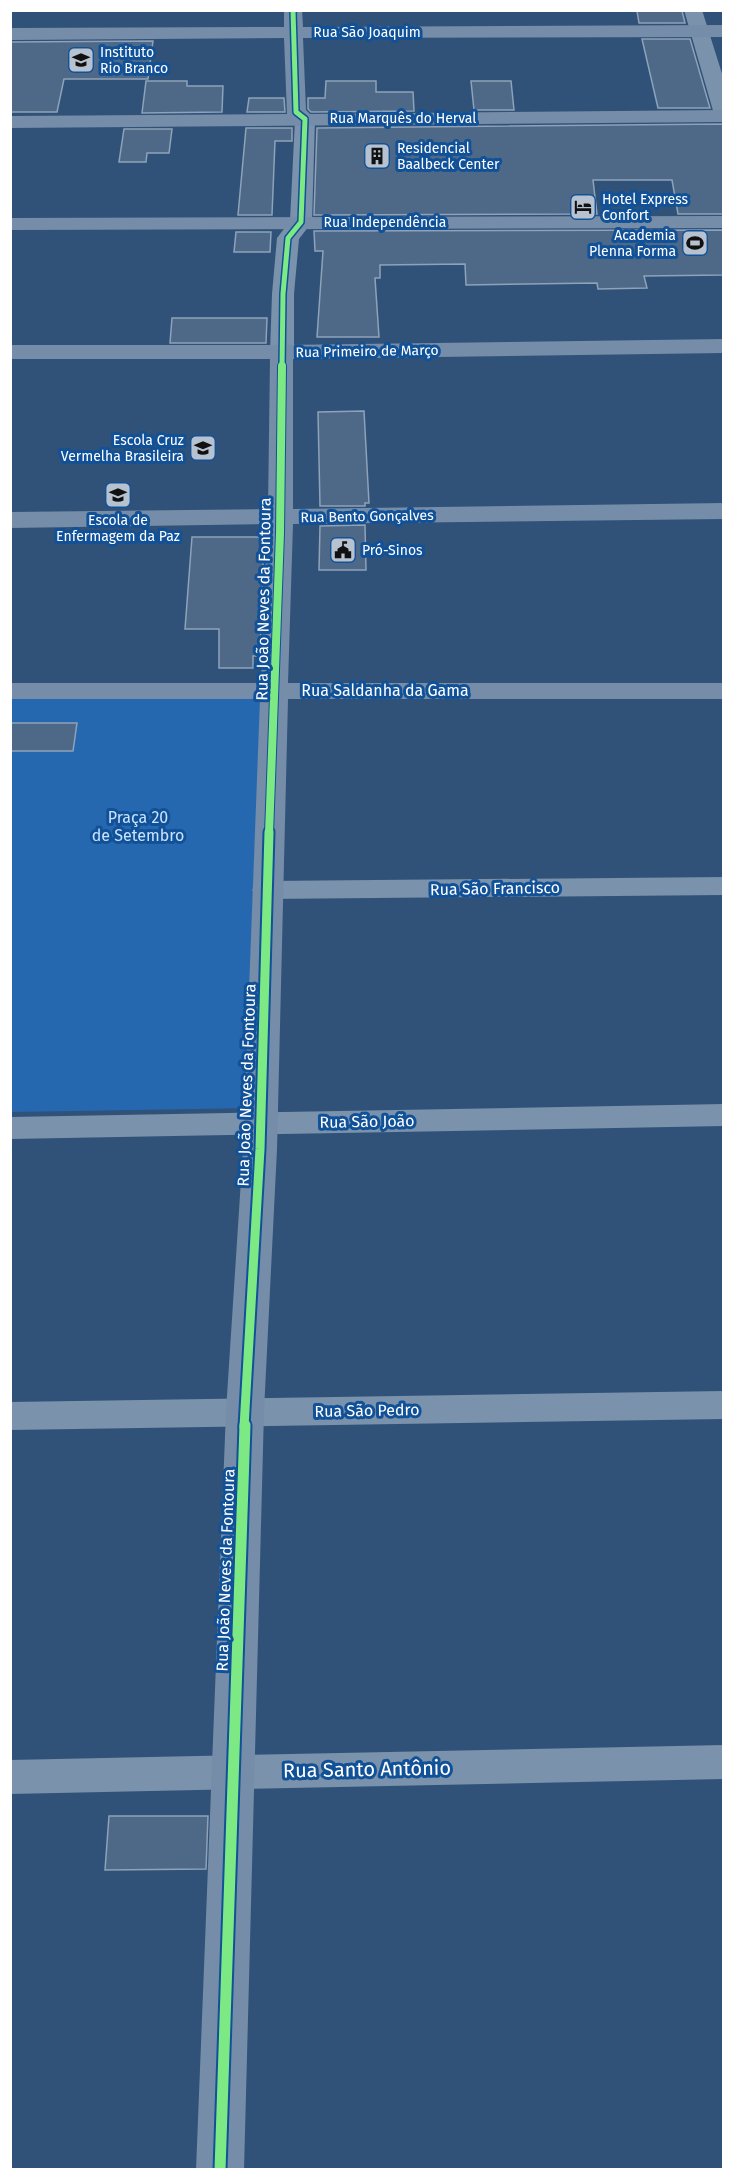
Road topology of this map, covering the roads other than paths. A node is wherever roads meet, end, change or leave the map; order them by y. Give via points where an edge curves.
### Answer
1 (293, 10) edge
2 (693, 10) edge
3 (723, 31) edge
4 (294, 32) junction
5 (699, 32) junction
6 (10, 34) edge
7 (723, 115) edge
8 (305, 119) junction
9 (10, 122) edge
10 (301, 222) junction
11 (723, 222) edge
12 (10, 224) edge
13 (723, 346) edge
14 (10, 352) edge
15 (282, 352) junction
16 (723, 511) edge
17 (280, 517) junction
18 (10, 520) edge
19 (275, 690) junction
20 (10, 691) edge
21 (723, 691) edge
22 (723, 886) edge
23 (267, 890) junction
24 (723, 1115) edge
25 (261, 1123) junction
26 (10, 1128) edge
27 (723, 1405) edge
28 (245, 1411) junction
29 (10, 1416) edge
30 (723, 1761) edge
31 (234, 1772) junction
32 (10, 1777) edge
33 (220, 2169) edge

1 - 4 street, Rua João Neves da Fontoura
2 - 5 street
3 - 5 street, Rua São Joaquim
4 - 5 street, Rua São Joaquim
4 - 6 street, Rua São Joaquim
4 - 8 street, Rua João Neves da Fontoura via 296,112
5 - 7 street
7 - 8 street, Rua Marquês do Herval
8 - 9 street, Rua Marquês do Herval
8 - 10 street, Rua João Neves da Fontoura
10 - 11 street, Rua Independência
10 - 12 street, Rua Independência
10 - 15 street, Rua João Neves da Fontoura via 288,237
13 - 15 street, Rua Primeiro de Março
14 - 15 street, Rua Primeiro de Março
15 - 17 street, Rua João Neves da Fontoura
16 - 17 street, Rua Bento Gonçalves
17 - 18 street, Rua Bento Gonçalves
17 - 19 street, Rua João Neves da Fontoura
19 - 20 street, Rua Saldanha da Gama
19 - 21 street, Rua Saldanha da Gama
19 - 23 street, Rua João Neves da Fontoura
22 - 23 street, Rua São Francisco
23 - 25 street, Rua João Neves da Fontoura
24 - 25 street, Rua São João
25 - 26 street, Rua São João
25 - 28 street, Rua João Neves da Fontoura
27 - 28 street, Rua São Pedro
28 - 29 street, Rua São Pedro
28 - 31 street, Rua João Neves da Fontoura
30 - 31 street, Rua Santo Antônio
31 - 32 street, Rua Santo Antônio
31 - 33 street, Rua João Neves da Fontoura

